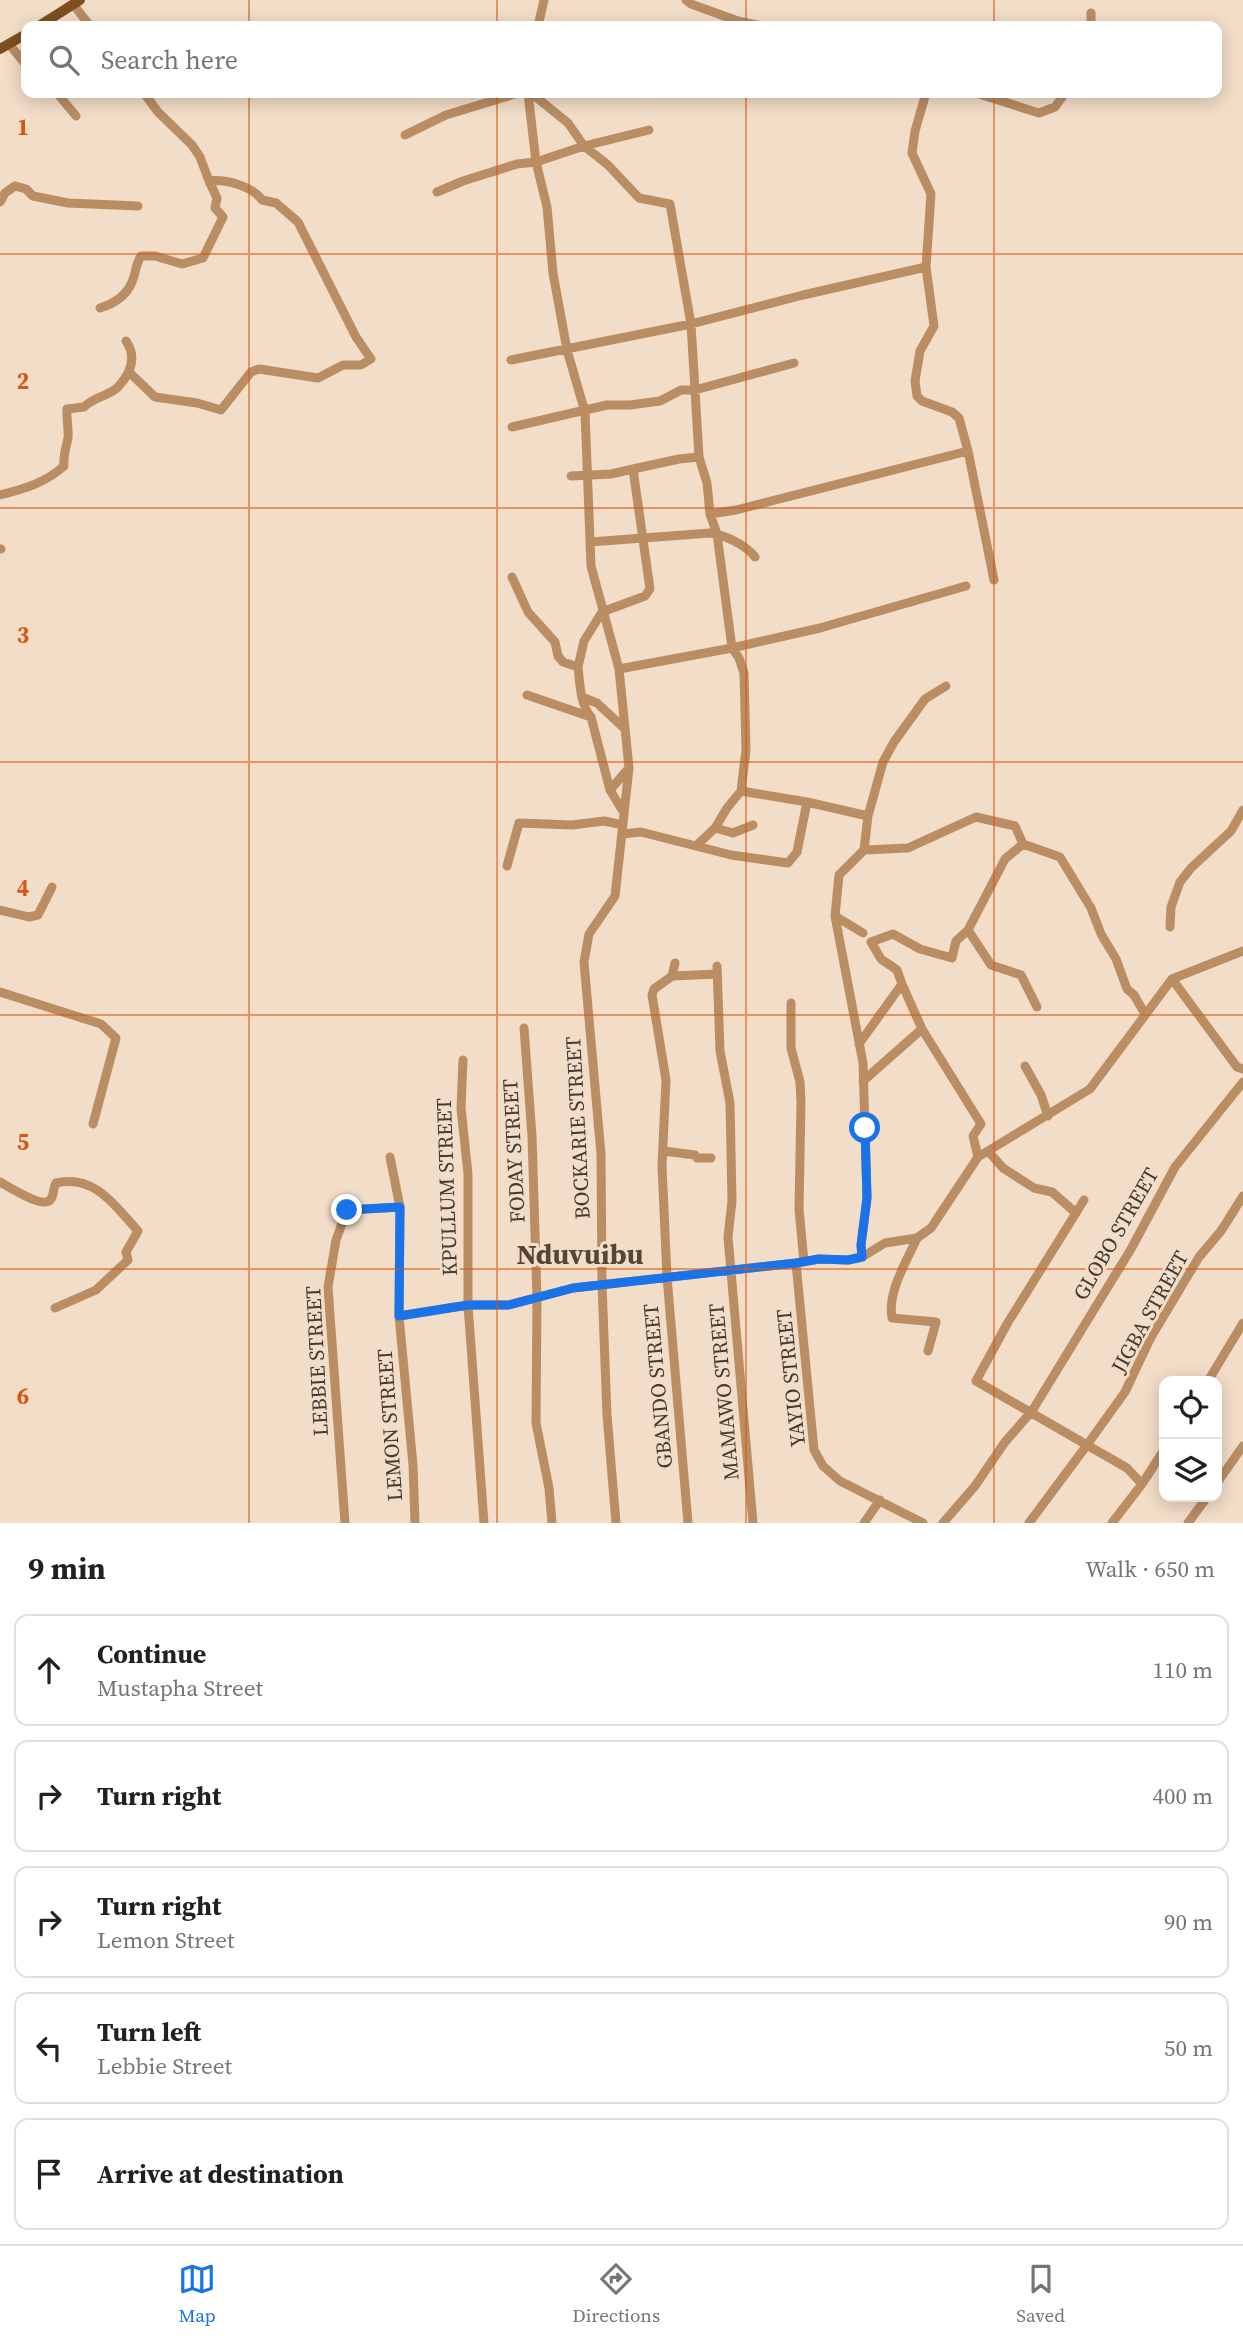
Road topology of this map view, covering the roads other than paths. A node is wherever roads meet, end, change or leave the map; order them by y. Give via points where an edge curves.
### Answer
1 (544, 0) edge
2 (686, 0) edge
3 (77, 2) edge
4 (1091, 13) dead end
5 (47, 21) edge
6 (87, 21) edge
7 (539, 21) edge
8 (738, 21) edge
9 (1091, 21) edge
10 (21, 37) edge
11 (4, 47) edge
12 (21, 61) edge
13 (61, 98) edge
14 (148, 98) edge
15 (502, 98) edge
16 (530, 98) edge
17 (536, 98) edge
18 (925, 98) edge
19 (992, 98) edge
20 (1061, 98) edge
21 (76, 116) dead end
22 (649, 130) dead end
23 (405, 135) dead end
24 (584, 146) junction
25 (536, 162) junction
26 (209, 181) junction
27 (437, 192) dead end
28 (0, 202) edge
29 (138, 206) dead end
30 (926, 267) junction
31 (100, 309) dead end
32 (691, 324) junction
33 (126, 341) dead end
34 (567, 350) junction
35 (511, 360) dead end
36 (794, 363) dead end
37 (129, 372) junction
38 (695, 390) junction
39 (585, 412) junction
40 (512, 427) dead end
41 (968, 451) junction
42 (699, 457) junction
43 (633, 469) junction
44 (588, 475) junction
45 (571, 476) dead end
46 (1, 495) edge
47 (710, 514) junction
48 (718, 534) junction
49 (642, 538) junction
50 (590, 542) junction
51 (755, 557) dead end
52 (512, 577) dead end
53 (994, 580) dead end
54 (966, 586) dead end
55 (602, 612) junction
56 (732, 648) junction
57 (578, 667) junction
58 (619, 669) junction
59 (946, 686) dead end
60 (527, 695) dead end
61 (582, 696) junction
62 (591, 718) junction
63 (625, 729) junction
64 (629, 768) junction
65 (610, 790) junction
66 (741, 791) junction
67 (807, 802) junction
68 (1243, 810) edge
69 (624, 813) junction
70 (868, 816) junction
71 (752, 825) dead end
72 (715, 828) junction
73 (622, 830) junction
74 (1023, 844) junction
75 (696, 846) junction
76 (864, 850) junction
77 (507, 866) dead end
78 (52, 887) dead end
79 (0, 910) edge
80 (835, 916) junction
81 (1170, 927) dead end
82 (968, 930) junction
83 (863, 933) dead end
84 (1243, 951) edge
85 (675, 963) dead end
86 (672, 976) junction
87 (1172, 979) junction
88 (902, 984) junction
89 (0, 992) edge
90 (790, 1003) dead end
91 (1037, 1007) dead end
92 (1145, 1014) junction
93 (524, 1028) dead end
94 (922, 1029) junction
95 (859, 1044) junction
96 (463, 1060) dead end
97 (1025, 1066) dead end
98 (1243, 1069) edge
99 (863, 1081) junction
100 (1243, 1082) edge
101 (1048, 1116) junction
102 (93, 1124) dead end
103 (663, 1151) junction
104 (988, 1151) junction
105 (390, 1157) dead end
106 (978, 1157) junction
107 (711, 1158) dead end
108 (0, 1182) edge
109 (1243, 1196) edge
110 (1084, 1200) dead end
111 (400, 1207) junction
112 (1076, 1213) junction
113 (917, 1238) junction
114 (862, 1257) junction
115 (800, 1262) junction
116 (731, 1269) junction
117 (667, 1277) junction
118 (602, 1285) junction
119 (537, 1298) junction
120 (468, 1305) junction
121 (55, 1308) dead end
122 (399, 1316) junction
123 (1243, 1323) edge
124 (928, 1351) dead end
125 (1211, 1376) edge
126 (1032, 1411) junction
127 (1087, 1445) junction
128 (1243, 1446) edge
129 (1159, 1458) edge
130 (1222, 1476) edge
131 (1142, 1485) junction
132 (880, 1500) junction
133 (1203, 1502) edge
134 (345, 1523) edge
135 (415, 1523) edge
136 (484, 1523) edge
137 (551, 1523) edge
138 (616, 1523) edge
139 (688, 1523) edge
140 (752, 1523) edge
141 (864, 1523) edge
142 (923, 1523) edge
143 (943, 1523) edge
144 (1029, 1523) edge
145 (1112, 1523) edge
146 (1188, 1523) edge

1 - 7 street
2 - 8 street
3 - 5 main road
3 - 6 street
4 - 9 street
10 - 11 main road
11 - 12 street
13 - 21 street
14 - 26 street via 192,145
15 - 23 street via 446,115
16 - 25 street, BOCKARIE STREET
17 - 24 street via 568,123
18 - 30 street via 912,153 931,194
19 - 20 street via 1039,113 1055,107
22 - 24 street
24 - 25 street
24 - 32 street via 639,198 670,204
25 - 27 street via 517,164
25 - 34 street, BOCKARIE STREET via 547,207
26 - 31 street via 217,198 215,208 223,217 203,258 182,264 141,256 131,285 116,303
26 - 37 street via 244,186 262,200 276,203 298,222 371,359 318,378 260,369 251,372 221,411 155,397
28 - 29 street via 16,186 33,196 68,203
30 - 32 street
30 - 41 street via 934,326 920,351 917,396 959,418
32 - 34 street
32 - 38 street
33 - 37 street via 132,349
34 - 35 street
34 - 39 street, BOCKARIE STREET
36 - 38 street
37 - 46 street via 117,388 84,407 67,409 64,466 38,485
38 - 39 street via 681,390 660,401 607,405
38 - 42 street
39 - 40 street
39 - 44 street, BOCKARIE STREET
41 - 47 street
41 - 53 street
42 - 43 street
42 - 47 street
43 - 44 street
43 - 49 street
44 - 45 street
44 - 50 street, BOCKARIE STREET
47 - 48 street
48 - 49 street
48 - 51 street
48 - 56 street
49 - 50 street
49 - 55 street via 650,589 645,596
50 - 55 street, BOCKARIE STREET via 590,566
52 - 57 street via 528,612 555,642 558,656
54 - 56 street
55 - 57 street via 584,640
55 - 58 street, BOCKARIE STREET
56 - 58 street
56 - 66 street via 744,673 746,750
57 - 61 street
58 - 63 street, BOCKARIE STREET
59 - 70 street via 925,699 894,742 883,762
60 - 62 street
61 - 62 street
61 - 63 street via 597,703
62 - 65 street
63 - 64 street, BOCKARIE STREET
64 - 65 street
64 - 69 street, BOCKARIE STREET
65 - 69 street
66 - 67 street
66 - 72 street
67 - 70 street
67 - 75 street via 797,852 788,863
68 - 81 street via 1231,831 1181,882 1171,907
69 - 73 street, BOCKARIE STREET
70 - 76 street
71 - 72 street via 733,832
72 - 75 street
73 - 75 street
73 - 77 street via 604,821 519,823
73 - 118 street, BOCKARIE STREET via 615,896 589,934 584,962 601,1154
74 - 76 street via 1015,826 976,817 908,848
74 - 82 street via 1005,859
74 - 92 street via 1060,856 1091,908 1127,989
76 - 80 street via 839,875
78 - 79 street via 38,915
80 - 83 street
80 - 95 street
82 - 88 street via 956,941 953,958 920,949 893,934 870,942 881,960 897,970
82 - 91 street via 991,965 1021,975
84 - 87 street
85 - 86 street, GBANDO STREET
86 - 103 street, GBANDO STREET via 652,995 666,1080
86 - 116 street, MAMAWO STREET via 717,970 720,1051 730,1103
87 - 92 street
87 - 98 street
88 - 94 street
88 - 95 street
89 - 102 street via 101,1024 116,1038
90 - 115 street, YAYIO STREET via 791,1048 801,1102
92 - 101 street via 1090,1089
93 - 119 street, FODAY STREET
94 - 99 street
94 - 106 street via 981,1124 973,1136
95 - 99 street
96 - 120 street, KPULLUM STREET
97 - 101 street
99 - 114 street via 867,1198
100 - 126 street, GLOBO STREET via 1175,1167
101 - 104 street
103 - 107 street
103 - 117 street, GBANDO STREET
104 - 106 street
104 - 112 street via 1003,1168 1034,1188 1052,1192
105 - 111 street, LEMON STREET
106 - 113 street via 931,1228
108 - 121 street via 39,1202 51,1199 56,1183 93,1185 138,1231 126,1252 128,1260 96,1290
109 - 127 street, JIGBA STREET via 1199,1257 1150,1339 1125,1392
110 - 112 street
111 - 122 street, LEMON STREET
111 - 134 street, LEBBIE STREET via 347,1210 336,1241 328,1287
112 - 126 street via 976,1381
113 - 114 street via 886,1243
113 - 124 street via 890,1308 892,1318 936,1322
114 - 115 street
115 - 116 street
115 - 132 street, YAYIO STREET via 814,1450 840,1481
116 - 117 street
116 - 140 street, MAMAWO STREET
117 - 118 street
117 - 139 street, GBANDO STREET
118 - 119 street
118 - 138 street, BOCKARIE STREET
119 - 120 street via 509,1305
119 - 137 street, FODAY STREET via 536,1423
120 - 122 street
120 - 136 street, KPULLUM STREET
122 - 135 street, LEMON STREET
123 - 125 street
126 - 127 street
126 - 143 street, GLOBO STREET
127 - 131 street via 1127,1468
127 - 144 street, JIGBA STREET
128 - 130 street
129 - 131 street
131 - 145 street
132 - 141 street
132 - 142 street
133 - 146 street

